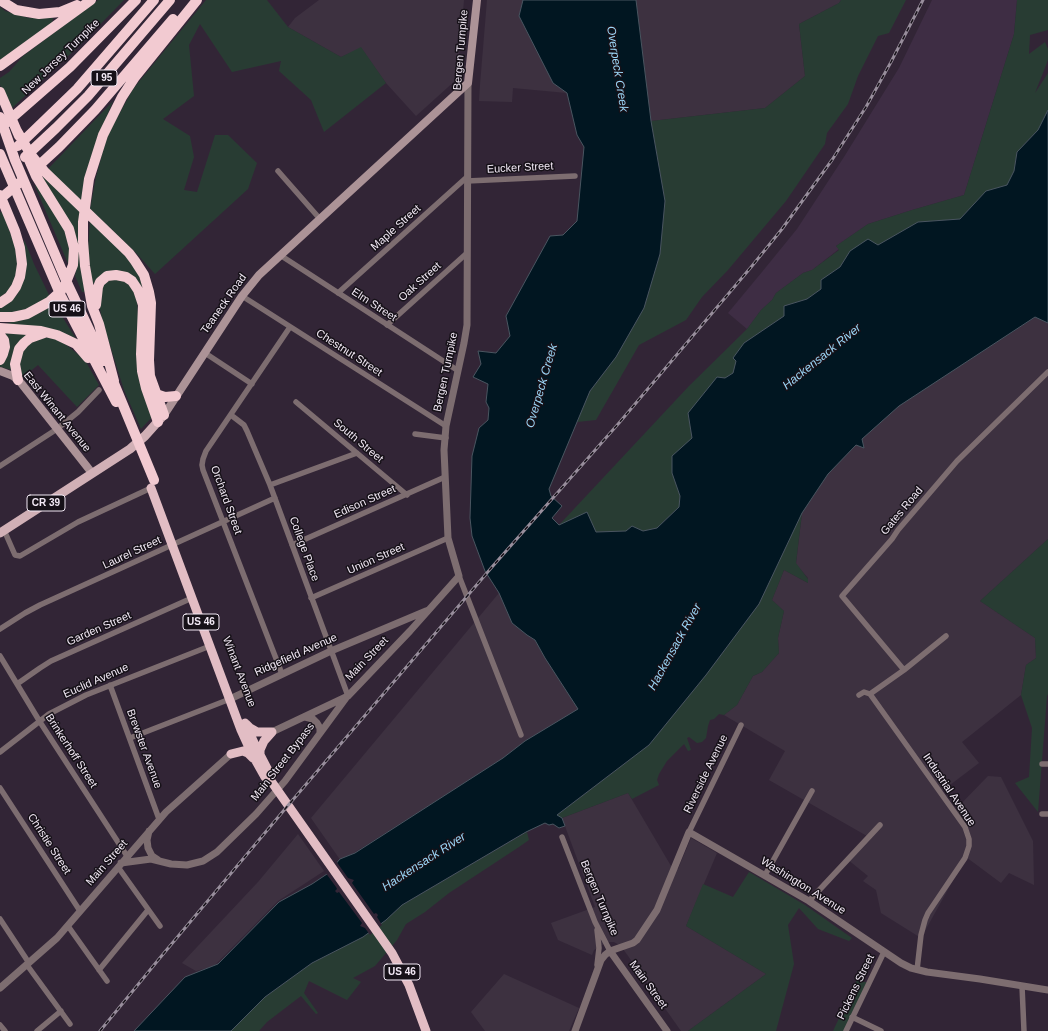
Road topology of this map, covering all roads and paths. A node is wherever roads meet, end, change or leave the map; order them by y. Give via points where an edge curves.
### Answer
1 (0, 0) edge
2 (85, 0) edge
3 (91, 0) edge
4 (136, 0) edge
5 (154, 0) edge
6 (170, 0) edge
7 (189, 0) edge
8 (197, 0) edge
9 (477, 0) edge
10 (2, 65) edge
11 (468, 83) junction
12 (0, 92) edge
13 (0, 117) edge
14 (0, 128) edge
15 (16, 131) junction
16 (0, 154) edge
17 (0, 162) edge
18 (278, 171) dead end
19 (575, 176) dead end
20 (0, 178) edge
21 (467, 179) junction
22 (0, 195) edge
23 (0, 199) edge
24 (320, 219) junction
25 (467, 253) junction
26 (280, 255) junction
27 (338, 293) junction
28 (242, 296) junction
29 (0, 303) edge
30 (0, 317) edge
31 (99, 324) junction
32 (387, 325) junction
33 (290, 327) junction
34 (0, 328) edge
35 (48, 332) junction
36 (0, 334) edge
37 (205, 352) junction
38 (0, 360) edge
39 (457, 370) junction
40 (0, 371) edge
41 (1048, 372) edge
42 (18, 380) junction
43 (109, 380) junction
44 (252, 384) junction
45 (99, 390) dead end
46 (156, 394) junction
47 (176, 396) junction
48 (296, 402) dead end
49 (231, 415) junction
50 (161, 418) junction
51 (446, 426) junction
52 (57, 429) junction
53 (415, 434) dead end
54 (446, 438) junction
55 (357, 453) junction
56 (0, 466) edge
57 (92, 473) junction
58 (445, 477) junction
59 (153, 484) junction
60 (270, 485) junction
61 (406, 494) junction
62 (275, 498) junction
63 (223, 522) junction
64 (2, 532) edge
65 (448, 538) junction
66 (175, 544) junction
67 (292, 545) junction
68 (459, 576) junction
69 (192, 598) junction
70 (312, 598) junction
71 (428, 610) junction
72 (398, 623) junction
73 (0, 629) edge
74 (410, 631) junction
75 (946, 636) dead end
76 (210, 646) junction
77 (331, 651) junction
78 (0, 656) edge
79 (904, 670) junction
80 (282, 674) junction
81 (17, 684) junction
82 (110, 685) junction
83 (870, 694) junction
84 (859, 695) dead end
85 (348, 696) junction
86 (233, 697) junction
87 (305, 717) junction
88 (40, 722) junction
89 (243, 726) junction
90 (741, 726) dead end
91 (272, 732) junction
92 (320, 733) junction
93 (521, 735) dead end
94 (130, 738) junction
95 (0, 752) edge
96 (231, 754) junction
97 (258, 758) junction
98 (0, 788) edge
99 (812, 791) dead end
100 (159, 819) junction
101 (880, 825) dead end
102 (149, 831) junction
103 (689, 832) junction
104 (562, 837) dead end
105 (127, 856) junction
106 (158, 860) junction
107 (119, 865) junction
108 (765, 875) junction
109 (810, 901) junction
110 (148, 910) junction
111 (80, 911) junction
112 (0, 919) edge
113 (595, 922) junction
114 (68, 926) junction
115 (160, 926) dead end
116 (610, 951) junction
117 (884, 952) junction
118 (28, 964) junction
119 (99, 970) junction
120 (597, 970) junction
121 (917, 970) junction
122 (107, 981) dead end
123 (1022, 986) junction
124 (0, 988) edge
125 (1048, 990) edge
126 (61, 1011) junction
127 (852, 1017) junction
128 (70, 1024) dead end
129 (0, 1025) edge
130 (5, 1031) edge
131 (37, 1031) edge
132 (426, 1031) edge
133 (575, 1031) edge
134 (667, 1031) edge
135 (846, 1031) edge
136 (881, 1031) edge
137 (1024, 1031) edge

1 - 2 highway via 22,11 45,14 65,11
3 - 10 highway
4 - 14 highway, New Jersey Turnpike via 78,59
5 - 17 highway via 80,85
6 - 20 highway, I 95 via 88,96
7 - 23 highway via 71,135
8 - 31 highway via 122,97 109,121 92,170 86,197 83,241 92,306
9 - 11 main road, Bergen Turnpike
11 - 21 street, Bergen Turnpike
11 - 24 main road, Teaneck Road / CR 39
12 - 15 highway
13 - 43 highway, US 46 via 15,160
15 - 30 highway via 36,176 66,224 72,239 73,265 65,285 49,302 27,314
15 - 46 highway via 30,155 44,171 129,253 141,270 150,297 149,365
16 - 43 highway, US 46 via 57,287
18 - 24 street
19 - 21 street, Eucker Street
21 - 25 street, Bergen Turnpike
21 - 27 street, Maple Street
22 - 29 highway via 15,232 22,264 16,287 9,297
24 - 26 main road, Teaneck Road / CR 39
25 - 32 street, Oak Street
25 - 39 street, Bergen Turnpike via 467,325
26 - 27 street, Elm Street
26 - 28 main road, Teaneck Road / CR 39 via 259,274
27 - 32 street, Elm Street
28 - 33 street, Chestnut Street
28 - 37 main road, Teaneck Road / CR 39
31 - 43 highway
31 - 50 highway via 96,301 99,284 110,275 126,277 136,287 142,301 142,371 144,382
32 - 39 street, Elm Street
33 - 44 street, Orchard Street
33 - 51 street, Chestnut Street
34 - 35 highway
35 - 42 highway via 30,338 19,349 15,364
35 - 43 highway via 78,346
36 - 38 highway via 5,347
37 - 44 street
37 - 47 main road, Teaneck Road / CR 39
39 - 51 street, Bergen Turnpike
40 - 42 main road, East Winant Avenue
41 - 79 street, Gates Road via 957,461 842,596
42 - 52 main road, East Winant Avenue
43 - 59 highway, US 46
44 - 49 street, Orchard Street
45 - 52 street
46 - 47 highway via 165,397
46 - 50 highway
47 - 50 main road, Teaneck Road / CR 39
48 - 55 street, South Street
49 - 60 street, College Place via 247,431
49 - 63 street, Orchard Street via 204,454 202,464
50 - 57 main road, Teaneck Road / CR 39 via 138,443
51 - 54 street, Bergen Turnpike
52 - 56 street
52 - 57 main road, East Winant Avenue
53 - 54 street
54 - 58 street, Bergen Turnpike
55 - 60 street
55 - 61 street, South Street
57 - 64 main road, Teaneck Road / CR 39
58 - 61 street, Edison Street
58 - 65 street, Bergen Turnpike
59 - 64 street via 78,522 20,556 15,555
59 - 66 highway, Winant Avenue / US 46
60 - 62 street, College Place
61 - 67 street, Edison Street
62 - 63 street, Laurel Street
62 - 67 street, College Place
63 - 66 street, Laurel Street
63 - 80 street, Orchard Street
65 - 68 street, Bergen Turnpike
65 - 70 street, Union Street
66 - 69 highway, Winant Avenue / US 46
66 - 73 street, Laurel Street via 36,608
66 - 86 highway, Winant Avenue / US 46
67 - 70 street, College Place
68 - 71 street, Main Street
68 - 93 street, Bergen Turnpike
69 - 76 highway, Winant Avenue / US 46
69 - 81 street, Garden Street via 52,661
70 - 77 street, College Place
71 - 72 street, Ridgefield Avenue
71 - 74 street, Main Street
72 - 74 street
72 - 77 street, Ridgefield Avenue
74 - 85 street, Main Street
75 - 79 street
76 - 82 street, Euclid Avenue
76 - 86 highway, Winant Avenue / US 46
77 - 80 street, Ridgefield Avenue
77 - 85 street, College Place
78 - 81 street, Brinkerhoff Street
79 - 83 street
80 - 86 street, Ridgefield Avenue
81 - 88 street, Brinkerhoff Street
82 - 88 street, Euclid Avenue via 49,714
82 - 94 street, Brewster Avenue
83 - 84 street via 864,692
83 - 121 street, Industrial Avenue via 965,827 969,839 965,858 925,920
85 - 87 street, Main Street
85 - 92 street, Main Street Bypass
86 - 89 highway, Winant Avenue / US 46
86 - 94 street, Ridgefield Avenue
87 - 91 street, Main Street
87 - 92 street via 314,719
88 - 95 street, Euclid Avenue
88 - 105 street, Brinkerhoff Street
89 - 91 highway via 258,732
89 - 96 highway via 240,740
89 - 97 highway, Winant Avenue / US 46
90 - 103 street, Riverside Avenue
91 - 97 highway via 264,741
92 - 106 street, Main Street Bypass via 272,797 217,852 203,861 187,865 169,864
94 - 100 street, Brewster Avenue
96 - 97 highway via 244,752
96 - 100 street, Main Street via 177,800
97 - 132 highway, Winant Avenue / US 46 via 270,774 271,782 392,953 409,985
98 - 111 street, Christie Street
99 - 108 street
100 - 102 street, Main Street
101 - 109 street
102 - 105 street, Main Street
102 - 106 street via 148,848 152,856
103 - 108 street, Washington Avenue
103 - 116 street via 657,910 637,940
104 - 113 street, Bergen Turnpike
105 - 107 street, Main Street
106 - 107 street, Main Street Bypass via 144,859
107 - 110 street
107 - 111 street, Main Street
108 - 109 street, Washington Avenue
109 - 117 street, Washington Avenue
110 - 115 street
110 - 119 street
111 - 114 street, Main Street
112 - 118 street
113 - 116 street, Bergen Turnpike
113 - 120 street via 599,948
114 - 118 street, Main Street
114 - 119 street
116 - 120 street, Bergen Turnpike via 601,960
116 - 134 street, Main Street
117 - 121 street, Washington Avenue
117 - 127 street, Pickens Street
118 - 124 street, Main Street
118 - 126 street
119 - 122 street
120 - 133 street, Bergen Turnpike
121 - 123 street, Washington Avenue
123 - 125 street, Washington Avenue
123 - 137 street
126 - 128 street
126 - 131 street
127 - 135 street, Pickens Street
127 - 136 street
129 - 130 street

